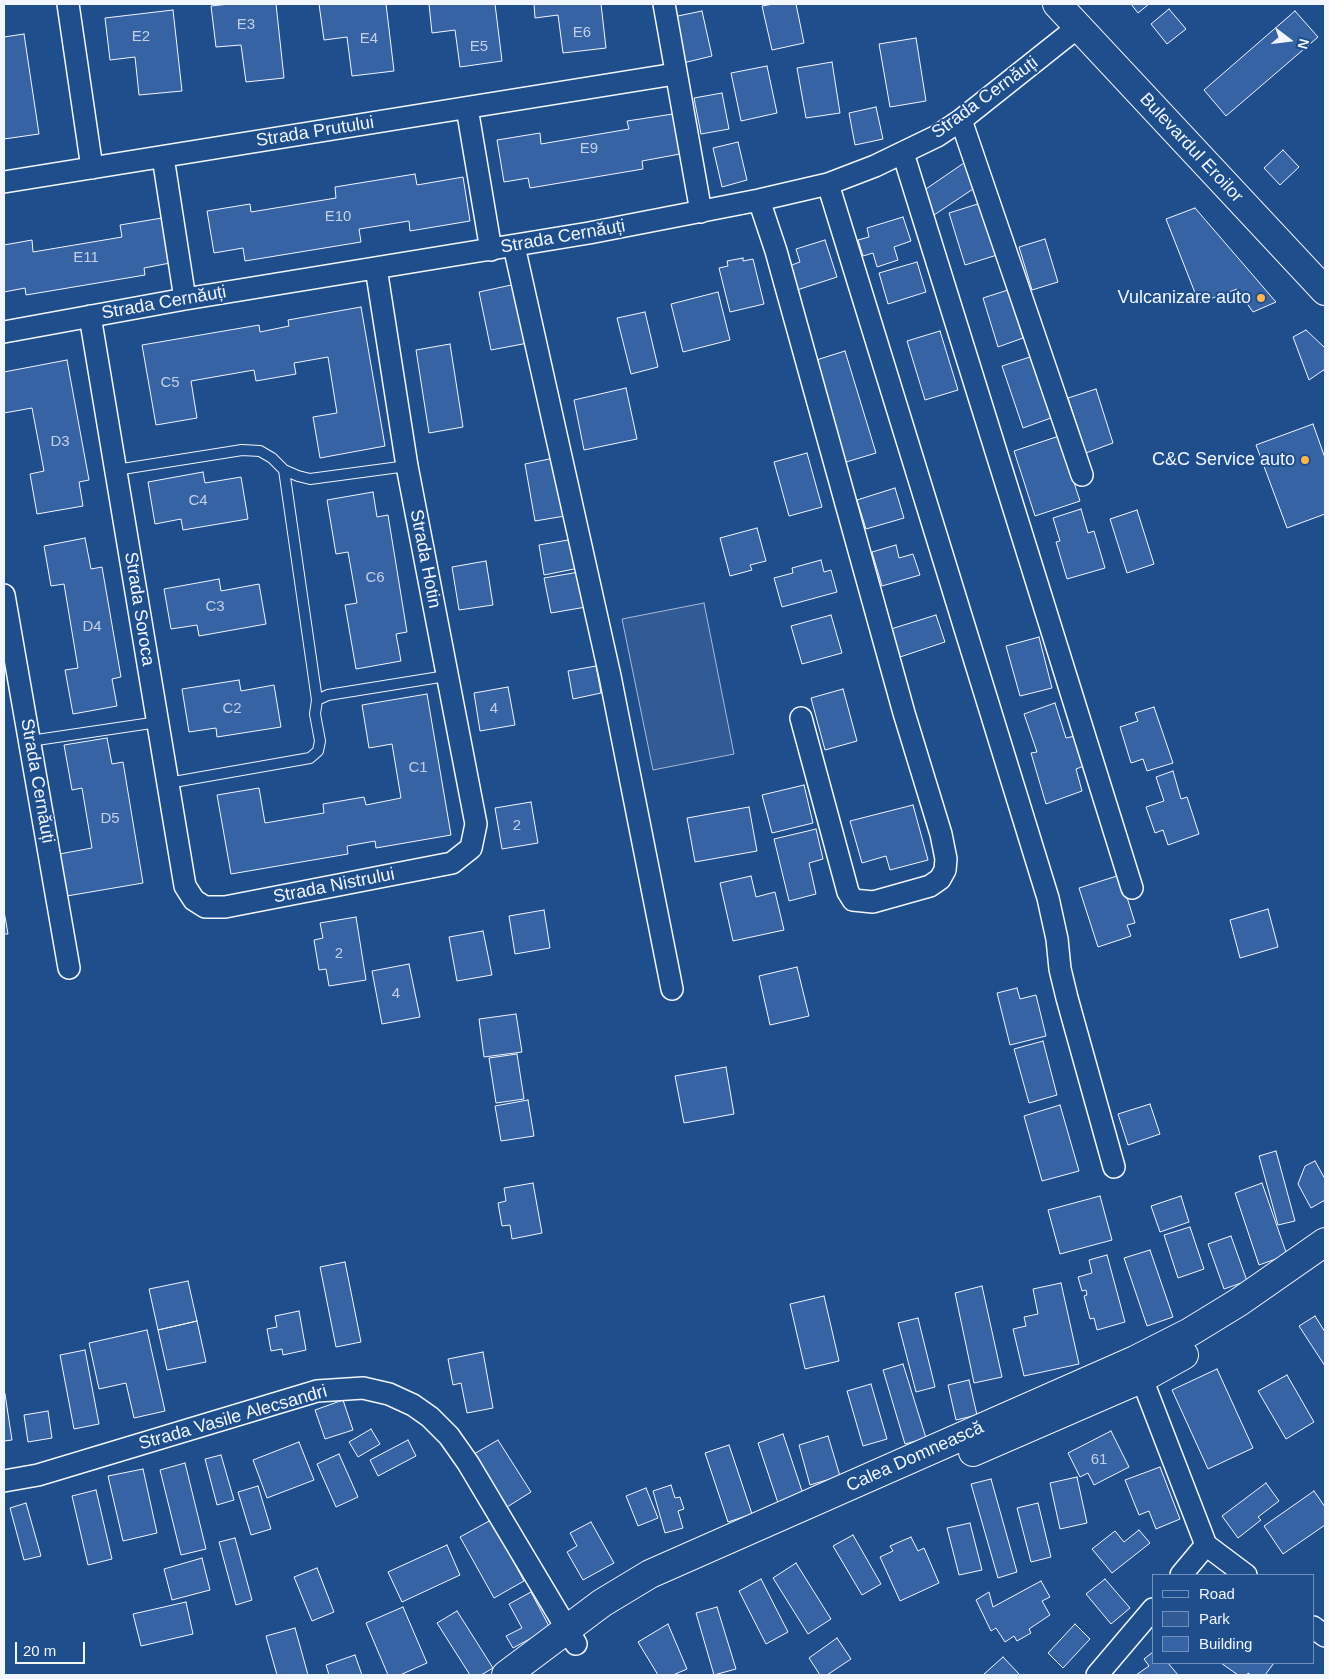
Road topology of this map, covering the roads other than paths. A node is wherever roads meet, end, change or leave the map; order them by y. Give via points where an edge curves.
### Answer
1 (68, 4) edge
2 (664, 4) edge
3 (1057, 4) edge
4 (1078, 28) junction
5 (675, 74) junction
6 (468, 108) junction
7 (961, 120) junction
8 (903, 154) junction
9 (163, 157) junction
10 (92, 168) junction
11 (4, 182) edge
12 (828, 184) junction
13 (759, 200) junction
14 (701, 212) junction
15 (514, 246) junction
16 (491, 250) junction
17 (376, 268) junction
18 (1325, 291) edge
19 (185, 299) junction
20 (90, 316) junction
21 (4, 332) edge
22 (407, 466) junction
23 (116, 470) junction
24 (284, 470) junction
25 (1082, 475) dead end
26 (4, 595) edge
27 (446, 676) junction
28 (317, 700) junction
29 (801, 718) dead end
30 (158, 722) junction
31 (30, 741) junction
32 (168, 783) junction
33 (471, 848) joint
34 (1132, 888) dead end
35 (194, 900) joint
36 (70, 968) dead end
37 (672, 989) dead end
38 (1114, 1167) dead end
39 (1325, 1242) edge
40 (1325, 1262) edge
41 (1138, 1370) junction
42 (4, 1481) edge
43 (1206, 1545) junction
44 (1182, 1574) edge
45 (1245, 1574) edge
46 (1152, 1610) edge
47 (1314, 1628) edge
48 (572, 1636) junction
49 (1325, 1636) edge
50 (506, 1675) edge
51 (535, 1675) edge
52 (1097, 1675) edge

1 - 10 street
2 - 5 street
3 - 4 main road, Bulevardul Eroilor
4 - 7 street, Strada Cernăuți
4 - 18 main road, Bulevardul Eroilor
5 - 6 street, Strada Prutului
5 - 14 street
6 - 9 street, Strada Prutului
6 - 16 street
7 - 8 street, Strada Cernăuți
7 - 25 street
8 - 12 street, Strada Cernăuți
8 - 34 street
9 - 10 street, Strada Prutului
9 - 19 street
10 - 11 street, Strada Prutului
12 - 13 street, Strada Cernăuți
12 - 38 street via 1048,898 1066,998
13 - 14 street, Strada Cernăuți
13 - 29 street via 941,834 946,858 940,880 930,886 873,902 853,900 848,892
14 - 15 street, Strada Cernăuți
15 - 16 street, Strada Cernăuți
15 - 37 street via 610,676
16 - 17 street, Strada Cernăuți
17 - 19 street, Strada Cernăuți
17 - 22 street, Strada Hotin
19 - 20 street, Strada Cernăuți
20 - 21 street, Strada Cernăuți
20 - 23 street, Strada Soroca
22 - 24 lane via 310,479
22 - 27 street, Strada Hotin
23 - 24 lane via 242,450 260,451
23 - 30 street, Strada Soroca
24 - 28 lane
26 - 31 street, Strada Cernăuți
27 - 28 lane via 328,694
27 - 33 street, Strada Hotin via 476,824
28 - 32 lane via 315,714 320,741 318,751 310,758
30 - 31 lane
30 - 32 street, Strada Soroca
31 - 36 street, Strada Cernăuți
32 - 35 street, Strada Soroca via 185,886
33 - 35 street, Strada Nistrului via 452,864 225,907 205,907
39 - 41 main road, Calea Domnească
40 - 41 main road, Calea Domnească via 1205,1344
41 - 43 street
41 - 48 main road, Calea Domnească via 655,1591
42 - 48 street, Strada Vasile Alecsandri via 38,1475 317,1391 363,1388 389,1394 413,1405 449,1436
43 - 44 street
43 - 45 street
46 - 52 street
47 - 49 street
48 - 50 main road, Calea Domnească
48 - 51 main road, Calea Domnească

